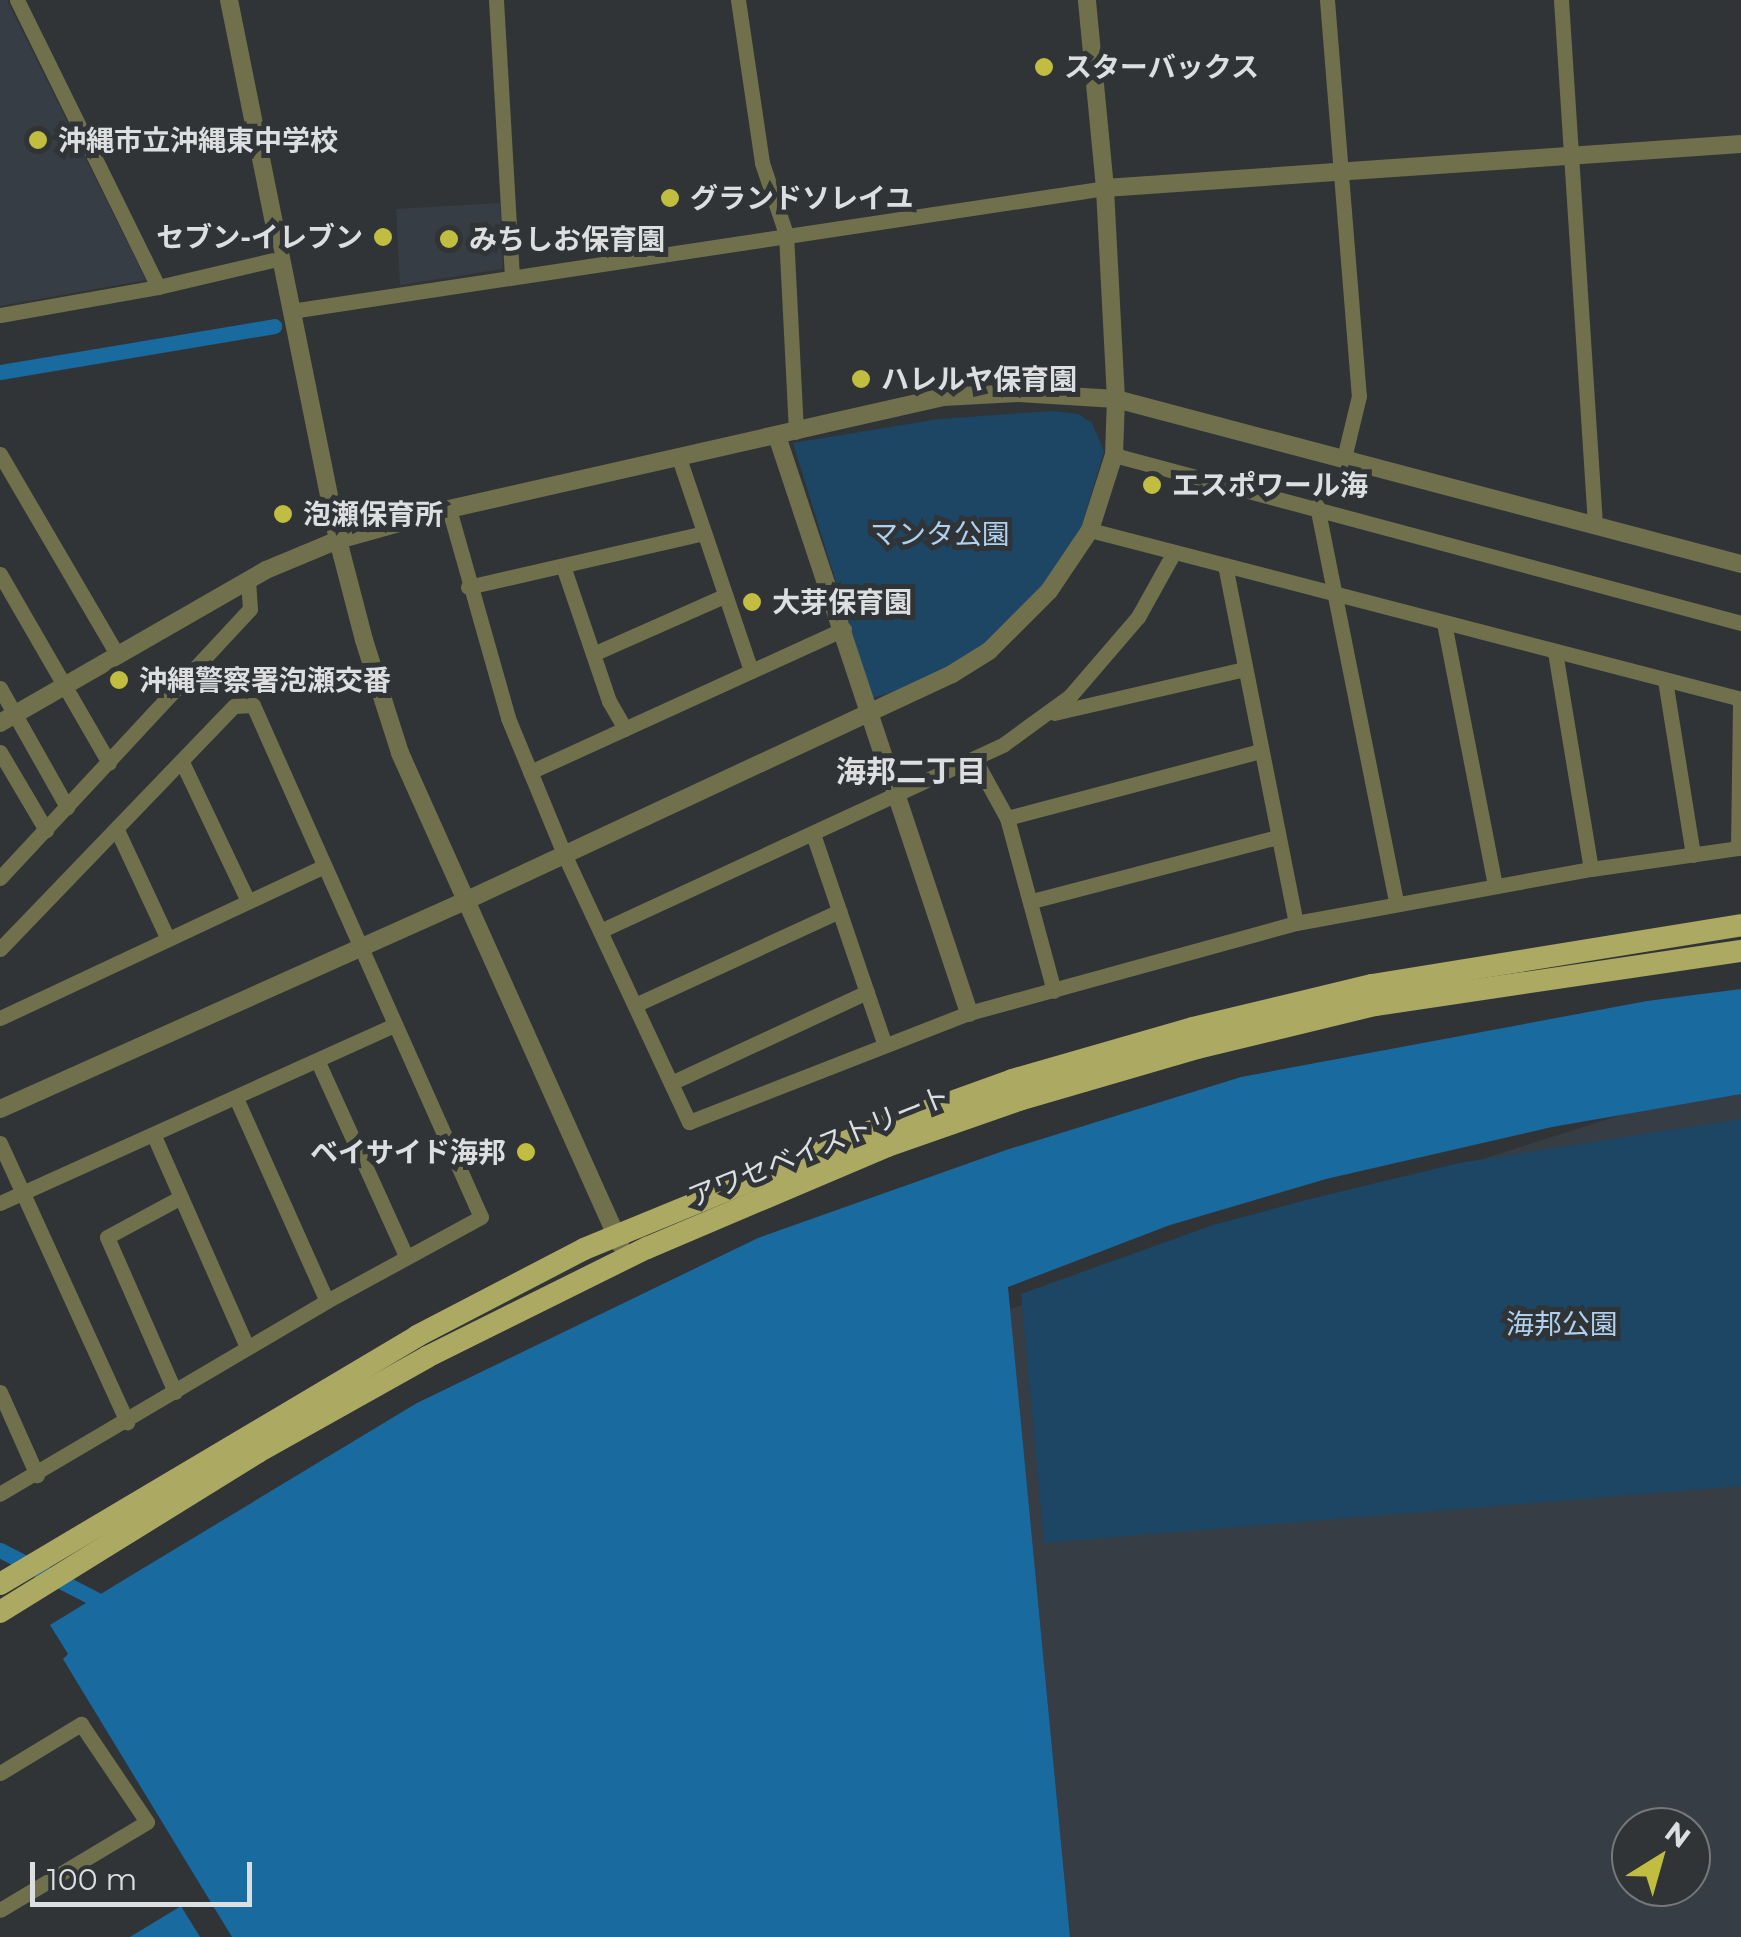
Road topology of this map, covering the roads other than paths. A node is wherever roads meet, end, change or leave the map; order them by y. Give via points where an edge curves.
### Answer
1 (17, 0) edge
2 (229, 0) edge
3 (496, 0) edge
4 (738, 0) edge
5 (1088, 0) edge
6 (1327, 0) edge
7 (1561, 0) edge
8 (1741, 144) edge
9 (1570, 153) junction
10 (1339, 172) junction
11 (1105, 188) junction
12 (786, 234) junction
13 (282, 258) junction
14 (512, 276) junction
15 (158, 287) junction
16 (291, 312) junction
17 (0, 315) edge
18 (1116, 399) junction
19 (796, 432) junction
20 (777, 436) junction
21 (0, 454) edge
22 (1114, 455) junction
23 (678, 458) junction
24 (1344, 458) junction
25 (1317, 506) junction
26 (450, 509) junction
27 (1595, 525) junction
28 (1090, 530) junction
29 (704, 533) junction
30 (338, 540) junction
31 (1174, 552) junction
32 (1741, 564) edge
33 (1225, 565) junction
34 (563, 566) junction
35 (0, 574) edge
36 (248, 581) junction
37 (468, 587) junction
38 (1334, 595) junction
39 (724, 596) junction
40 (1444, 623) junction
41 (1741, 623) edge
42 (844, 629) junction
43 (1555, 652) junction
44 (117, 654) junction
45 (593, 654) junction
46 (1244, 669) junction
47 (752, 671) junction
48 (1665, 680) junction
49 (64, 685) junction
50 (0, 688) edge
51 (1741, 699) edge
52 (872, 712) junction
53 (1045, 716) junction
54 (8, 719) edge
55 (625, 729) junction
56 (1260, 751) junction
57 (0, 752) edge
58 (974, 760) junction
59 (182, 762) junction
60 (109, 763) junction
61 (530, 772) junction
62 (898, 795) junction
63 (68, 807) junction
64 (1007, 818) junction
65 (46, 830) junction
66 (117, 830) junction
67 (814, 834) junction
68 (1277, 838) junction
69 (564, 854) junction
70 (1694, 855) junction
71 (322, 867) junction
72 (1592, 869) junction
73 (2, 871) edge
74 (1495, 886) junction
75 (248, 901) junction
76 (1032, 901) junction
77 (463, 902) junction
78 (1396, 903) junction
79 (839, 910) junction
80 (1296, 923) junction
81 (1741, 925) edge
82 (600, 931) junction
83 (167, 937) junction
84 (359, 947) junction
85 (0, 949) edge
86 (1741, 951) edge
87 (1054, 991) junction
88 (867, 992) junction
89 (635, 1005) junction
90 (969, 1014) junction
91 (0, 1018) edge
92 (394, 1025) junction
93 (885, 1044) junction
94 (318, 1062) junction
95 (671, 1083) junction
96 (236, 1098) junction
97 (0, 1109) edge
98 (154, 1136) junction
99 (0, 1143) edge
100 (21, 1192) junction
101 (181, 1197) junction
102 (0, 1202) edge
103 (615, 1234) junction
104 (406, 1256) junction
105 (626, 1258) junction
106 (327, 1300) junction
107 (247, 1347) junction
108 (0, 1392) edge
109 (175, 1392) junction
110 (127, 1422) junction
111 (37, 1475) junction
112 (0, 1494) edge
113 (0, 1584) edge
114 (8, 1607) edge
115 (0, 1774) edge
116 (0, 1910) edge

1 - 15 street
2 - 13 street
3 - 14 street
4 - 12 street via 762,164
5 - 11 street
6 - 10 street
7 - 9 street
8 - 9 street
9 - 10 street
9 - 27 street
10 - 11 street
10 - 24 street via 1359,396
11 - 12 street
11 - 18 street
12 - 14 street
12 - 19 street
13 - 15 street
13 - 16 street
14 - 16 street
15 - 17 street
16 - 30 street
18 - 19 street via 1019,392 943,397
18 - 22 street
18 - 24 street
19 - 20 street
20 - 23 street
20 - 42 street
21 - 44 street
22 - 25 street
22 - 28 street
23 - 26 street
23 - 29 street
24 - 27 street
25 - 38 street
25 - 41 street
26 - 30 street
26 - 37 street
27 - 32 street
28 - 31 street
28 - 52 street via 1049,591 989,651
29 - 34 street
29 - 39 street
30 - 36 street
30 - 77 street via 400,753
31 - 33 street
31 - 53 street via 1138,617
33 - 38 street
33 - 46 street
34 - 37 street
34 - 45 street
35 - 49 street
36 - 44 street
36 - 60 street via 250,609
37 - 61 street
38 - 40 street
38 - 78 street
39 - 45 street
39 - 47 street
40 - 43 street
40 - 74 street
42 - 47 street
42 - 52 street
43 - 48 street
43 - 72 street
44 - 49 street
45 - 55 street
46 - 53 street
46 - 56 street
47 - 55 street
48 - 51 street
48 - 70 street
49 - 54 street
49 - 60 street
50 - 54 street
51 - 70 street via 1738,848
52 - 62 street
52 - 69 street
53 - 58 street
54 - 63 street
55 - 61 street
56 - 64 street
56 - 68 street
57 - 65 street
58 - 62 street
58 - 64 street
59 - 66 street
59 - 71 street via 234,706 253,706
59 - 75 street
60 - 63 street
61 - 69 street
62 - 67 street
62 - 90 street
63 - 65 street
64 - 76 street
65 - 73 street
66 - 83 street
66 - 85 street
67 - 79 street
67 - 82 street
68 - 76 street
68 - 80 street
69 - 77 street
69 - 82 street
70 - 72 street
71 - 75 street
71 - 84 street
72 - 74 street
74 - 78 street
75 - 83 street
76 - 87 street
77 - 84 street
77 - 103 street
78 - 80 street
79 - 88 street
79 - 89 street
80 - 87 street
81 - 103 main road, アワセベイストリート via 1372,985 1193,1028 1012,1080
82 - 89 street
83 - 91 street
84 - 92 street
84 - 97 street
86 - 105 main road, アワセベイストリート via 1375,1005 1197,1048 887,1146
87 - 90 street
88 - 93 street
88 - 95 street
89 - 95 street
90 - 93 street
92 - 94 street
92 - 104 street via 481,1217
93 - 95 street via 689,1122
94 - 96 street
94 - 104 street
96 - 98 street
96 - 106 street
98 - 100 street
98 - 101 street
99 - 100 street
100 - 102 street
100 - 110 street
101 - 107 street
101 - 109 street via 106,1238
103 - 105 street
103 - 113 main road, アワセベイストリート via 418,1336
104 - 106 street
105 - 114 main road, アワセベイストリート via 427,1357 258,1452
106 - 107 street
107 - 109 street
108 - 111 street
109 - 110 street
110 - 111 street
111 - 112 street
115 - 116 street via 81,1724 147,1822

